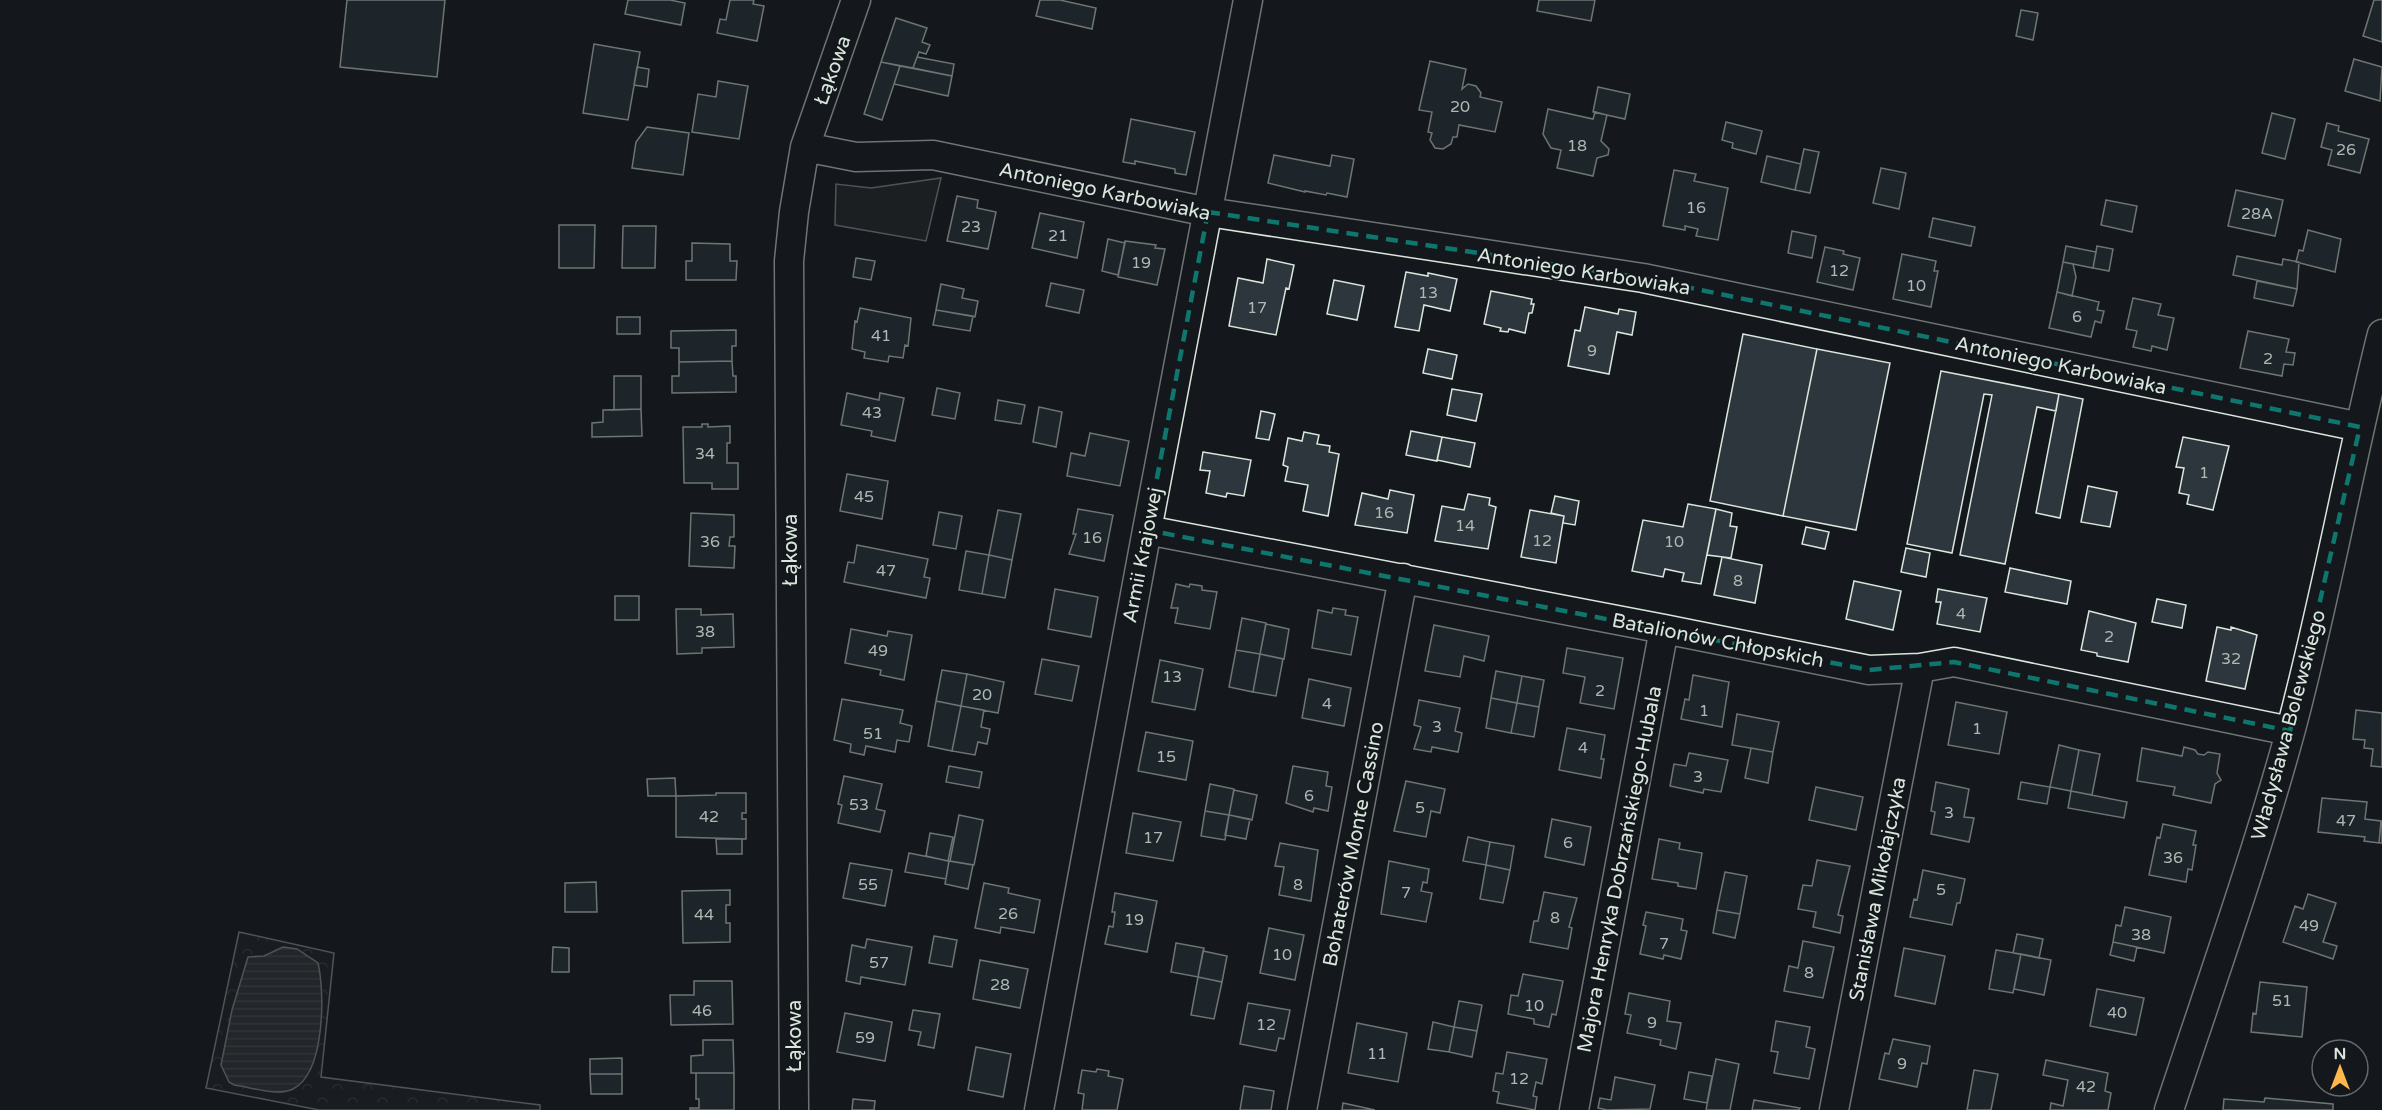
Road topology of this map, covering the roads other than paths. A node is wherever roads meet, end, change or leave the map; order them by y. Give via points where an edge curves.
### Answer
1 (856, 0) edge
2 (1248, 0) edge
3 (805, 147) junction
4 (1208, 212) junction
5 (2382, 334) edge
6 (2360, 427) junction
7 (1147, 530) junction
8 (1403, 578) junction
9 (1664, 628) junction
10 (1920, 668) junction
11 (2290, 731) junction
12 (794, 1110) edge
13 (1039, 1110) edge
14 (1302, 1110) edge
15 (1574, 1110) edge
16 (1834, 1110) edge
17 (2169, 1110) edge

1 - 3 street, Łąkowa
2 - 4 street, Armii Krajowej
3 - 4 street, Antoniego Karbowiaka via 856,157 933,155
3 - 12 street, Łąkowa via 794,212 788,308
4 - 6 street, Antoniego Karbowiaka via 1643,278
4 - 7 street, Armii Krajowej
5 - 6 street, Władysława Bolewskiego
6 - 11 street, Władysława Bolewskiego
7 - 8 street, Batalionów Chłopskich
7 - 13 street, Armii Krajowej
8 - 9 street, Batalionów Chłopskich
8 - 14 street, Bohaterów Monte Cassino
9 - 10 street, Batalionów Chłopskich via 1869,670
9 - 15 street, Majora Henryka Dobrzańskiego-Hubala
10 - 11 street, Batalionów Chłopskich via 1954,662
10 - 16 street, Stanisława Mikołajczyka
11 - 17 street, Władysława Bolewskiego

